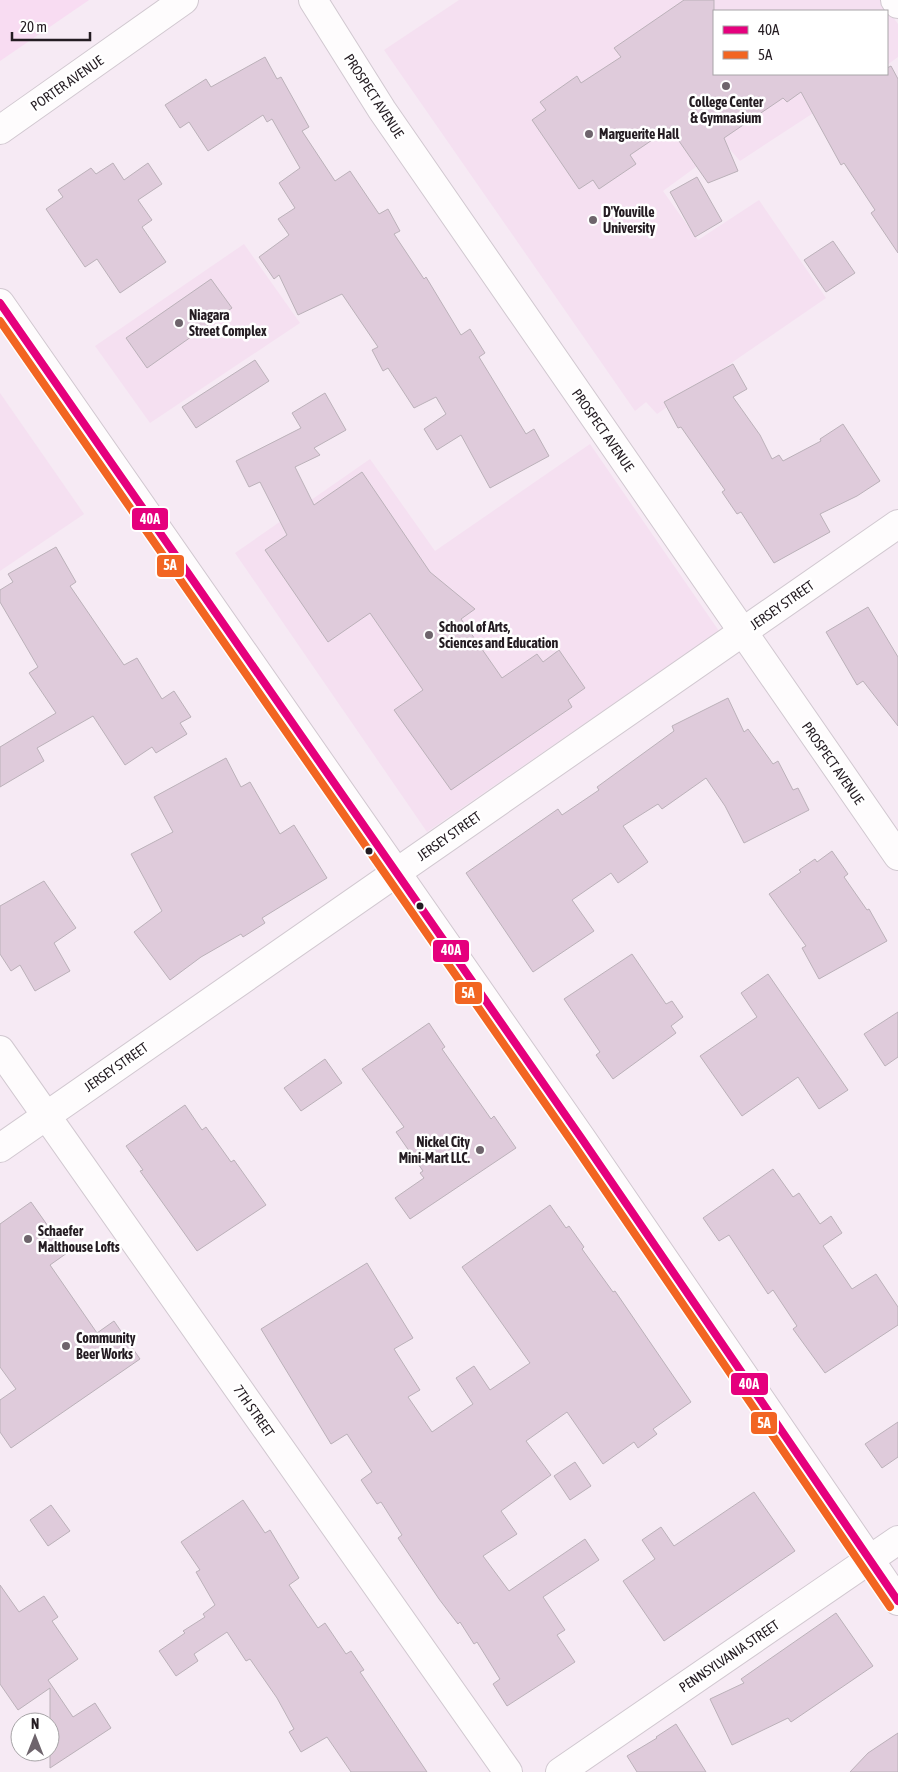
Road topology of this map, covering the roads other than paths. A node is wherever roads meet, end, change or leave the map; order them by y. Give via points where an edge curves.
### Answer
1 (184, 0) edge
2 (313, 0) edge
3 (895, 0) edge
4 (898, 4) edge
5 (0, 130) edge
6 (0, 303) edge
7 (898, 524) edge
8 (743, 632) junction
9 (898, 856) edge
10 (395, 874) junction
11 (0, 1050) edge
12 (46, 1116) junction
13 (0, 1148) edge
14 (898, 1540) edge
15 (869, 1560) junction
16 (898, 1601) edge
17 (508, 1772) edge
18 (560, 1772) edge

1 - 5 street, PORTER AVENUE
2 - 8 street, PROSPECT AVENUE via 382,110
3 - 4 street
6 - 10 street
7 - 8 street, JERSEY STREET
8 - 9 street, PROSPECT AVENUE
8 - 10 street, JERSEY STREET
10 - 12 street, JERSEY STREET
10 - 15 street via 582,1139
11 - 12 street, 7TH STREET
12 - 13 street, JERSEY STREET
12 - 17 street, 7TH STREET
14 - 15 street, PENNSYLVANIA STREET
15 - 16 street
15 - 18 street, PENNSYLVANIA STREET

